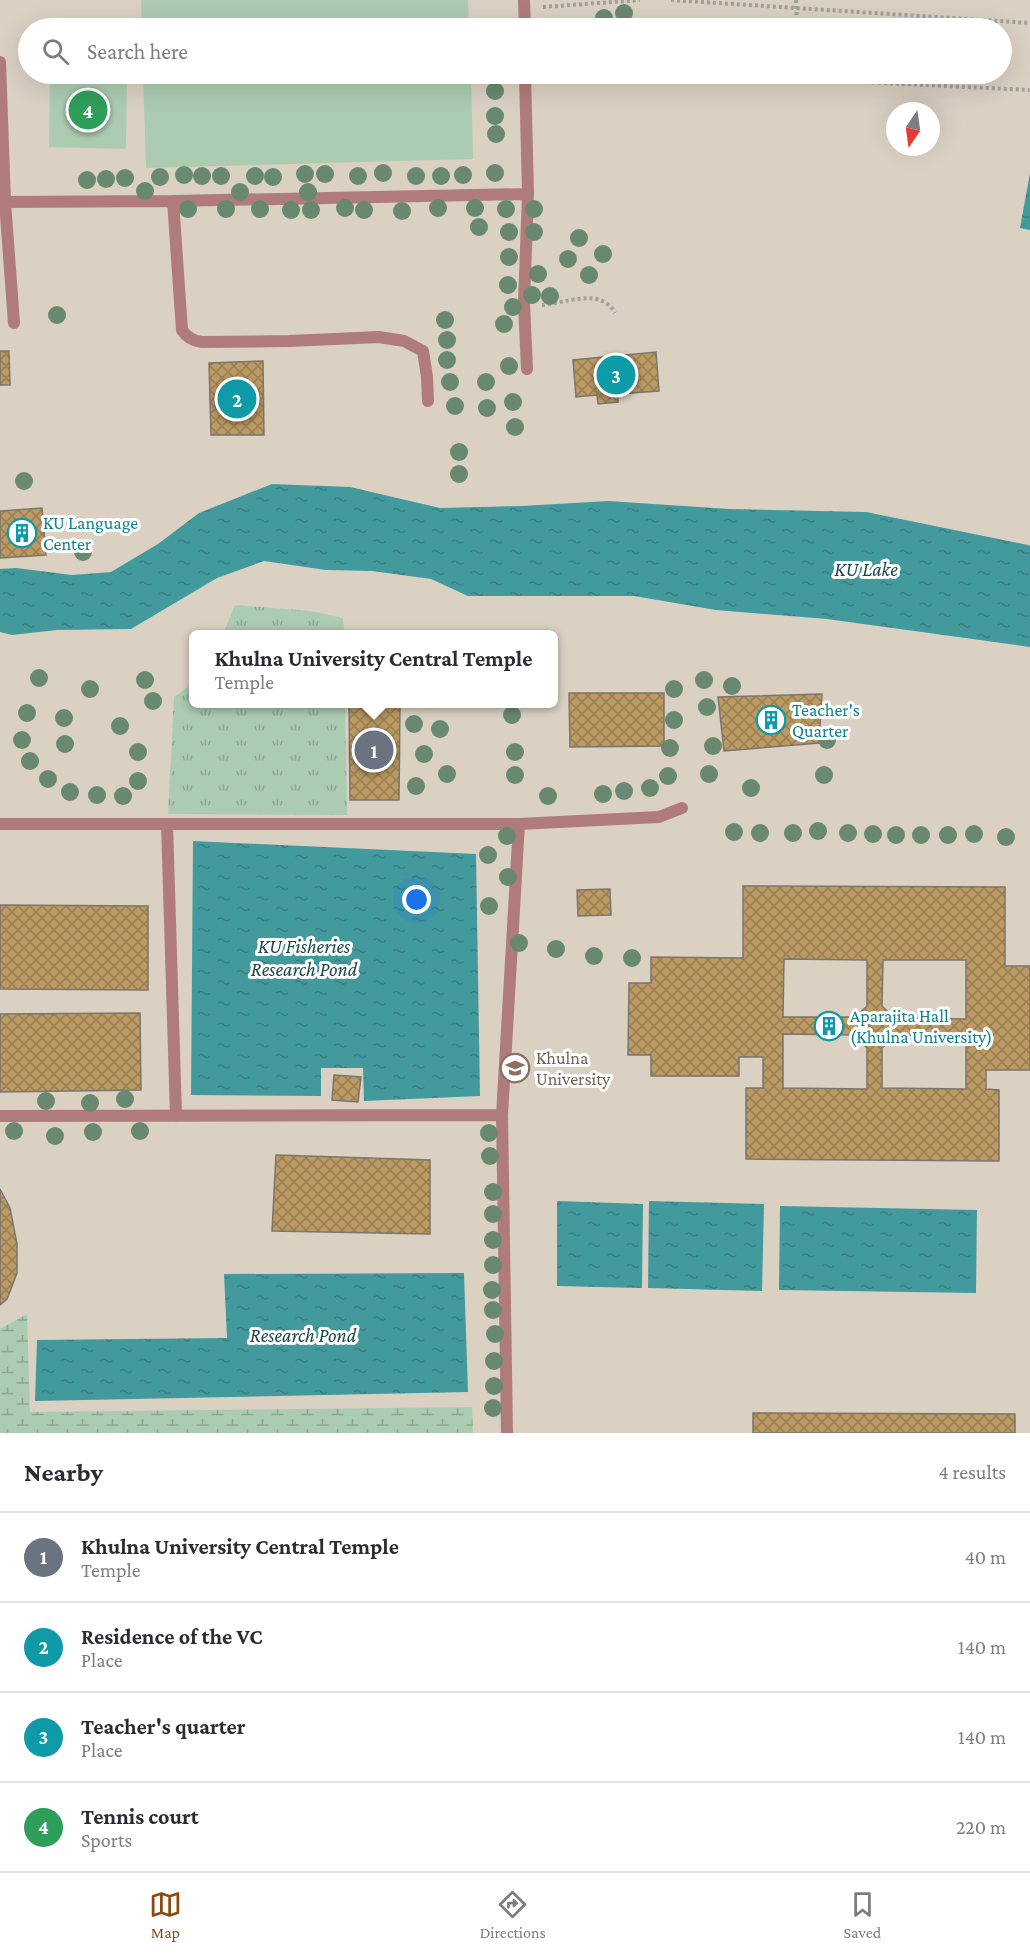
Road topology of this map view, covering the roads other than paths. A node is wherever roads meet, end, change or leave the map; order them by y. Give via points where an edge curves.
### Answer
1 (0, 62) edge
2 (525, 84) edge
3 (528, 194) junction
4 (173, 201) junction
5 (2, 202) edge
6 (14, 323) dead end
7 (526, 369) dead end
8 (428, 401) dead end
9 (682, 808) dead end
10 (0, 824) edge
11 (167, 824) junction
12 (519, 824) junction
13 (502, 1115) junction
14 (0, 1116) edge
15 (176, 1116) junction
16 (507, 1433) edge

1 - 5 lane
2 - 3 lane
3 - 4 lane
3 - 7 lane
4 - 5 lane
4 - 8 lane via 182,330 189,338 202,342 379,337 404,340 423,351
5 - 6 lane
9 - 12 lane via 659,817
10 - 11 lane
11 - 12 lane
11 - 15 lane
12 - 13 lane
13 - 15 lane
13 - 16 lane
14 - 15 lane

